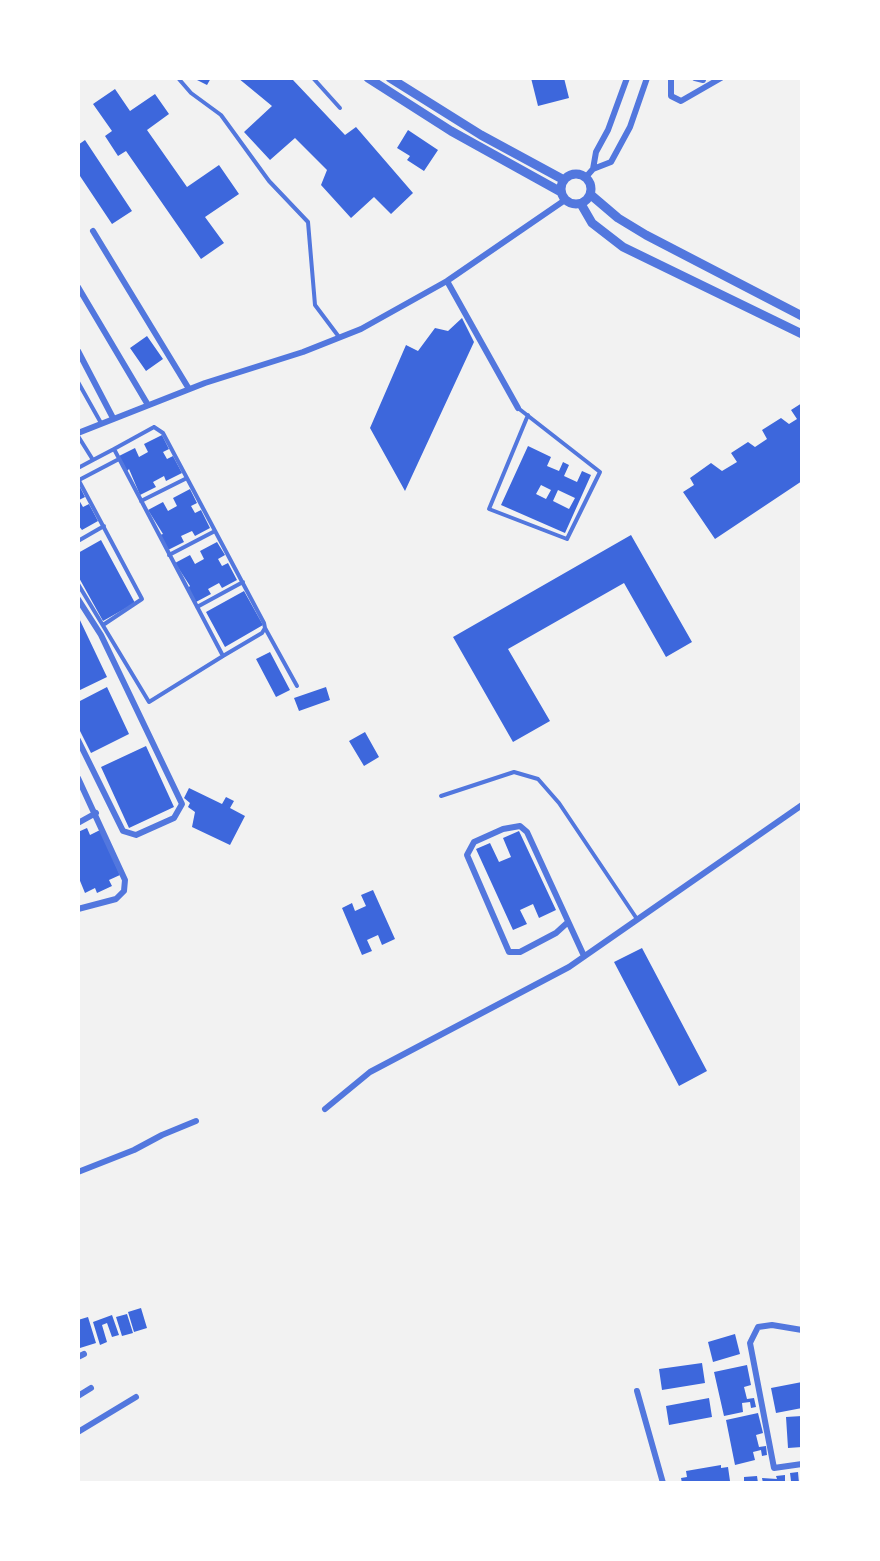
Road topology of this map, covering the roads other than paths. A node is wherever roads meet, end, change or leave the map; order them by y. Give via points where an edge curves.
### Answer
1 (178, 78) edge
2 (313, 78) edge
3 (368, 78) edge
4 (390, 78) edge
5 (627, 78) edge
6 (647, 78) edge
7 (671, 78) edge
8 (695, 78) edge
9 (721, 78) edge
10 (703, 80) dead end
11 (340, 108) dead end
12 (593, 169) junction
13 (586, 177) junction
14 (564, 180) junction
15 (591, 195) junction
16 (563, 196) junction
17 (581, 204) junction
18 (93, 231) dead end
19 (447, 281) junction
20 (78, 287) edge
21 (802, 316) edge
22 (802, 334) edge
23 (339, 338) junction
24 (78, 351) edge
25 (78, 382) edge
26 (189, 389) junction
27 (148, 405) junction
28 (518, 408) joint
29 (528, 416) junction
30 (113, 418) junction
31 (101, 423) junction
32 (78, 434) edge
33 (114, 448) junction
34 (119, 459) junction
35 (93, 460) junction
36 (78, 468) edge
37 (187, 478) junction
38 (78, 480) edge
39 (141, 501) junction
40 (104, 526) junction
41 (215, 531) junction
42 (78, 541) edge
43 (170, 555) junction
44 (243, 582) junction
45 (78, 584) edge
46 (79, 602) edge
47 (197, 607) junction
48 (103, 625) junction
49 (265, 628) junction
50 (223, 656) junction
51 (297, 686) dead end
52 (78, 740) edge
53 (78, 778) edge
54 (441, 796) dead end
55 (802, 806) edge
56 (96, 813) junction
57 (78, 823) edge
58 (78, 909) edge
59 (637, 919) junction
60 (567, 923) junction
61 (584, 956) junction
62 (325, 1109) dead end
63 (196, 1121) dead end
64 (78, 1172) edge
65 (802, 1330) edge
66 (91, 1388) dead end
67 (637, 1391) dead end
68 (78, 1396) edge
69 (136, 1397) dead end
70 (78, 1432) edge
71 (802, 1464) edge
72 (663, 1483) edge

1 - 23 lane via 221,115 269,181 308,222 315,305
2 - 11 lane
3 - 16 street
4 - 14 street via 481,135
5 - 12 street via 596,152
6 - 12 street via 630,127 611,162
7 - 9 street via 671,96 681,101
8 - 10 street
12 - 13 street
13 - 14 street via 577,174
13 - 15 street
14 - 16 street
15 - 17 street
15 - 21 street via 646,235
16 - 17 street via 575,205
16 - 19 street
17 - 22 street via 592,223 622,246
18 - 26 street
19 - 23 street
19 - 28 street
20 - 27 street
23 - 26 street
24 - 30 street
25 - 31 lane
26 - 27 street
27 - 30 street
28 - 29 lane
29 - 29 lane via 600,472 567,539 489,509
30 - 31 street
31 - 32 street
32 - 35 lane
33 - 34 lane
33 - 35 lane
33 - 37 lane via 154,427 163,433
34 - 38 lane
34 - 39 lane
35 - 36 lane
37 - 39 lane
37 - 41 lane
38 - 40 lane
39 - 43 lane
40 - 42 lane
40 - 48 lane via 142,599
41 - 43 lane
41 - 44 lane
43 - 47 lane
44 - 47 lane
44 - 49 lane
45 - 48 lane
46 - 52 street via 101,635 182,804 174,818 136,835 123,831
47 - 50 lane
48 - 50 lane via 149,702
49 - 50 lane
49 - 51 lane
53 - 56 street
54 - 59 lane via 514,772 538,779 559,802
55 - 59 street
56 - 57 street
56 - 58 street via 125,880 124,891 116,899
59 - 61 street
60 - 60 street via 527,832 520,825 474,842 469,848 467,855 509,952 520,952
60 - 61 street
61 - 62 street via 370,1072
63 - 64 street
65 - 71 street via 758,1327 750,1343 774,1468
66 - 68 street
67 - 72 street
69 - 70 street

